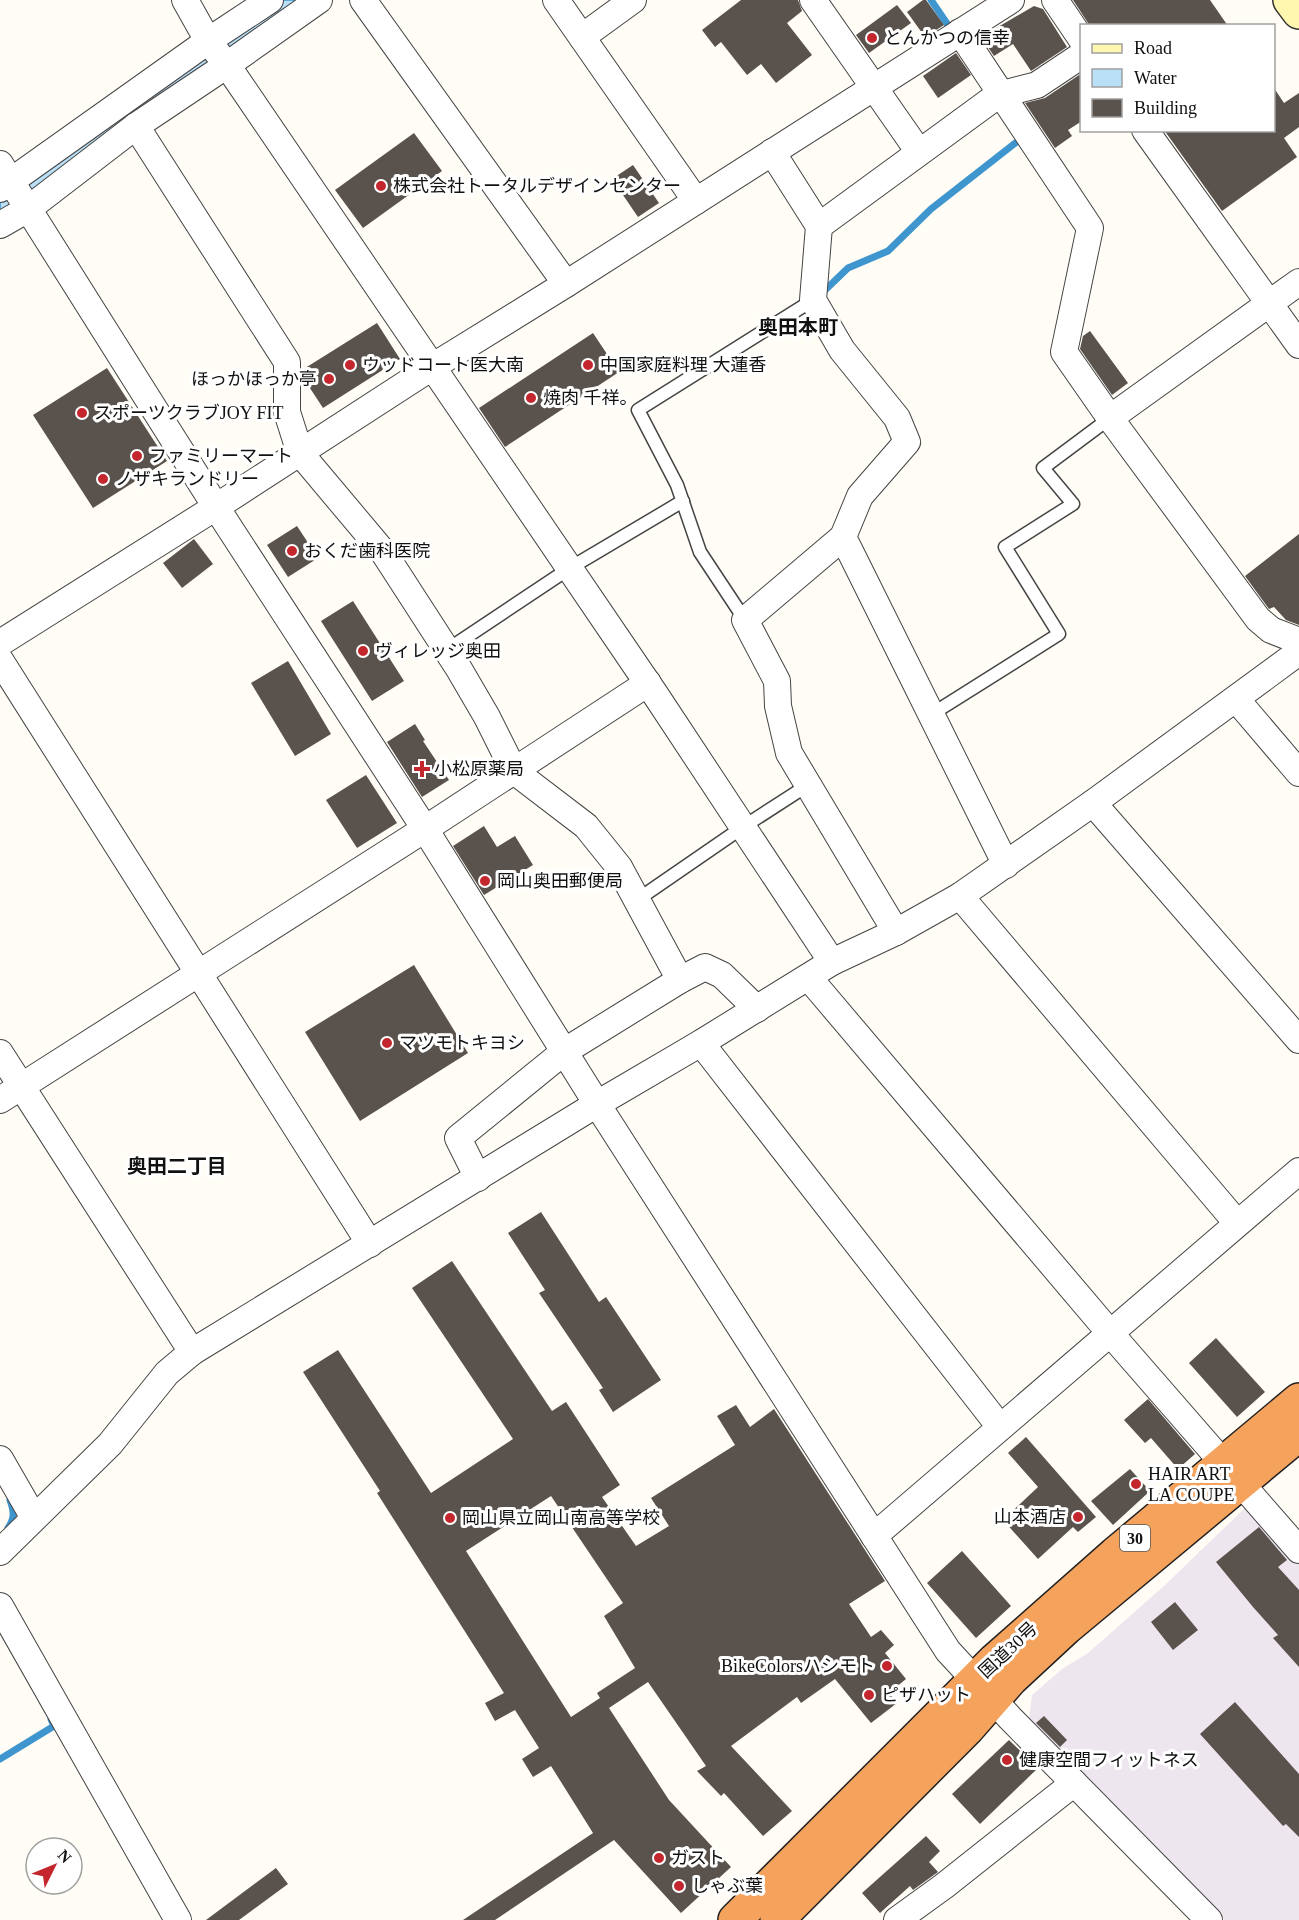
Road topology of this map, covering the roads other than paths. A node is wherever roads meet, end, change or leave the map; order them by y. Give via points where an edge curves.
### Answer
1 (185, 0) edge
2 (270, 0) edge
3 (319, 0) edge
4 (363, 0) edge
5 (556, 0) edge
6 (633, 0) edge
7 (813, 0) edge
8 (1011, 0) edge
9 (1055, 0) edge
10 (1290, 0) edge
11 (1299, 12) edge
12 (960, 32) junction
13 (582, 37) junction
14 (1080, 37) edge
15 (208, 41) junction
16 (1080, 56) edge
17 (227, 65) junction
18 (874, 86) junction
19 (1002, 94) junction
20 (136, 126) junction
21 (1146, 132) edge
22 (772, 152) junction
23 (919, 152) junction
24 (3, 178) edge
25 (696, 201) junction
26 (28, 209) junction
27 (0, 225) edge
28 (819, 226) junction
29 (1299, 282) edge
30 (566, 284) junction
31 (813, 300) junction
32 (1269, 304) junction
33 (1299, 345) edge
34 (432, 367) junction
35 (1110, 418) junction
36 (300, 453) junction
37 (683, 501) junction
38 (216, 507) junction
39 (843, 537) junction
40 (570, 568) junction
41 (745, 620) junction
42 (1299, 640) edge
43 (0, 643) edge
44 (447, 650) junction
45 (1299, 652) edge
46 (0, 660) edge
47 (648, 683) junction
48 (1236, 699) junction
49 (932, 714) junction
50 (514, 771) junction
51 (1299, 773) edge
52 (808, 785) junction
53 (1094, 803) junction
54 (743, 827) junction
55 (425, 829) junction
56 (1006, 865) junction
57 (960, 896) junction
58 (637, 900) junction
59 (896, 932) junction
60 (832, 962) junction
61 (199, 972) junction
62 (808, 978) junction
63 (680, 980) junction
64 (757, 1009) junction
65 (1299, 1040) edge
66 (701, 1043) junction
67 (565, 1051) junction
68 (0, 1053) edge
69 (22, 1086) junction
70 (0, 1100) edge
71 (597, 1104) junction
72 (1299, 1171) edge
73 (478, 1178) junction
74 (1237, 1223) junction
75 (370, 1244) junction
76 (1110, 1333) junction
77 (192, 1352) junction
78 (1299, 1400) edge
79 (1000, 1427) junction
80 (1299, 1434) edge
81 (0, 1459) edge
82 (1233, 1474) junction
83 (34, 1518) junction
84 (874, 1536) junction
85 (1299, 1550) edge
86 (0, 1552) edge
87 (0, 1606) edge
88 (984, 1690) junction
89 (1074, 1783) junction
90 (178, 1920) edge
91 (735, 1920) edge
92 (777, 1920) edge
93 (897, 1920) edge
94 (1209, 1920) edge

1 - 15 street
2 - 15 street
3 - 17 street
4 - 30 street
5 - 13 street
6 - 13 street
7 - 18 street
8 - 12 street
9 - 14 street
10 - 11 street
12 - 18 street
12 - 19 street
13 - 25 street
15 - 17 street
15 - 24 street
16 - 19 street via 1037,85
17 - 20 street
17 - 34 street
18 - 22 street
18 - 23 street
19 - 23 street
19 - 35 street via 1090,228 1064,352
20 - 26 street
20 - 36 street via 287,362 287,412
21 - 32 street
22 - 25 street
22 - 28 street
23 - 28 street
24 - 26 street
25 - 30 street
26 - 27 street
26 - 38 street
28 - 31 street
29 - 32 street
30 - 34 street
31 - 37 lane via 638,410
31 - 39 street via 842,351 897,418 907,442 860,496
32 - 33 street
32 - 35 street
34 - 36 street
34 - 40 street
35 - 42 street via 1258,619 1271,630
35 - 49 lane via 1043,468 1072,504 1005,548 1059,634
36 - 38 street
36 - 44 street via 384,553
37 - 40 lane
37 - 41 lane via 700,552
38 - 43 street
38 - 55 street
39 - 41 street
39 - 49 street
40 - 44 lane
40 - 47 street
41 - 52 street via 777,681 778,706 789,753
44 - 50 street
45 - 48 street
46 - 61 street
47 - 50 street
47 - 54 street
48 - 51 street
48 - 53 street
49 - 56 street
50 - 55 street
50 - 58 street via 586,826 619,867
52 - 54 lane
52 - 59 street
53 - 56 street
53 - 65 street
54 - 58 lane
54 - 60 street
55 - 61 street
55 - 67 street
56 - 57 street
57 - 59 street
57 - 74 street
58 - 63 street
59 - 60 street
60 - 62 street
61 - 69 street
61 - 75 street
62 - 64 street
62 - 76 street
63 - 64 street via 705,967 722,975
63 - 67 street
64 - 66 street
66 - 71 street
66 - 79 street
67 - 71 street
67 - 73 street via 458,1138
68 - 69 street
69 - 70 street
69 - 77 street
71 - 73 street
71 - 84 street
72 - 74 street
73 - 75 street
74 - 76 street
75 - 77 street
76 - 79 street
76 - 82 street
77 - 83 street via 167,1373 110,1444
78 - 82 highway, 国道30号 / 30
79 - 84 street
80 - 82 highway, 国道30号 / 30
81 - 83 street
82 - 85 street
82 - 88 highway, 国道30号 / 30 via 1115,1554 995,1660
83 - 86 street
84 - 88 street via 948,1651
87 - 90 street
88 - 89 street
88 - 91 highway, 国道30号 / 30
88 - 92 highway, 国道30号 / 30 via 968,1728
89 - 93 street
89 - 94 street

